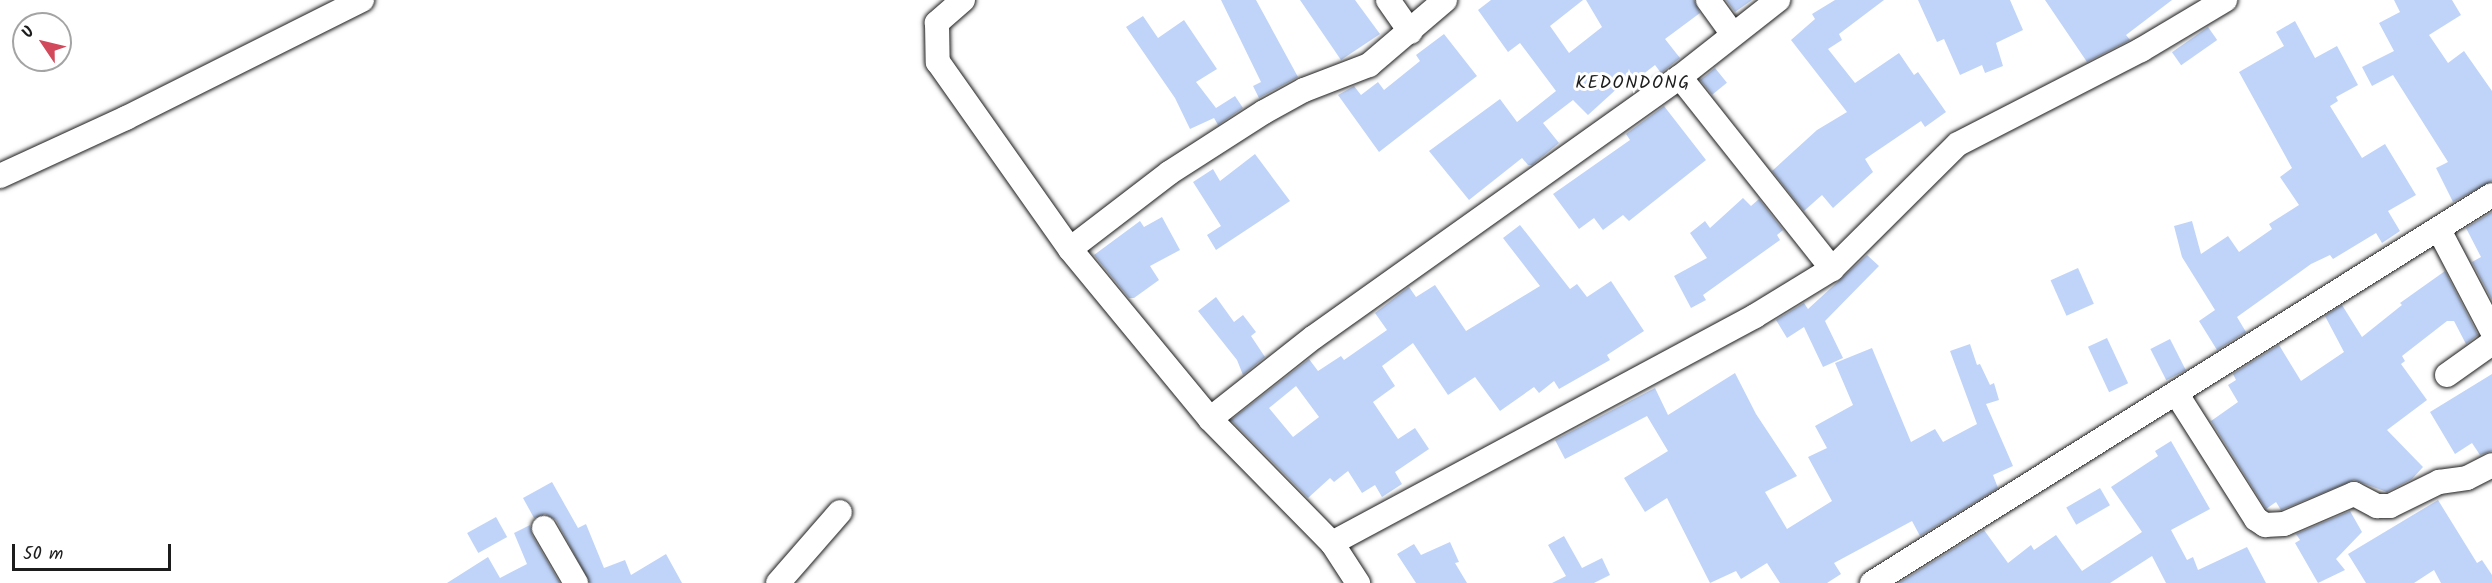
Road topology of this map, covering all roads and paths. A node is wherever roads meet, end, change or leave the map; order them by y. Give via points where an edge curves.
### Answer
1 (362, 0) edge
2 (963, 0) edge
3 (1388, 0) edge
4 (1445, 0) edge
5 (1708, 0) edge
6 (1778, 0) edge
7 (2225, 0) edge
8 (1410, 32) junction
9 (1732, 33) junction
10 (1680, 77) junction
11 (0, 176) edge
12 (2492, 195) edge
13 (2439, 230) junction
14 (1070, 249) junction
15 (1832, 269) junction
16 (2492, 331) edge
17 (2492, 343) edge
18 (2447, 375) dead end
19 (2176, 393) junction
20 (1210, 418) junction
21 (2492, 465) edge
22 (840, 512) dead end
23 (544, 528) dead end
24 (1332, 543) junction
25 (576, 583) edge
26 (778, 583) edge
27 (1358, 583) edge
28 (1872, 583) edge

1 - 11 street
2 - 14 street via 937,23 938,62
3 - 8 street
4 - 8 street
5 - 9 street
6 - 9 street
7 - 15 street via 2141,50 1952,148
8 - 14 street via 1369,65 1304,90 1264,112 1169,173
9 - 10 street
10 - 15 street
10 - 20 street via 1402,273
12 - 13 street
13 - 16 street
13 - 19 street
14 - 20 street
15 - 24 street via 1675,361
17 - 18 street
19 - 21 street via 2256,519 2265,525 2284,524 2354,494 2377,506 2390,506 2439,482 2467,478
19 - 28 street
20 - 24 street
22 - 26 street
23 - 25 street
24 - 27 street

